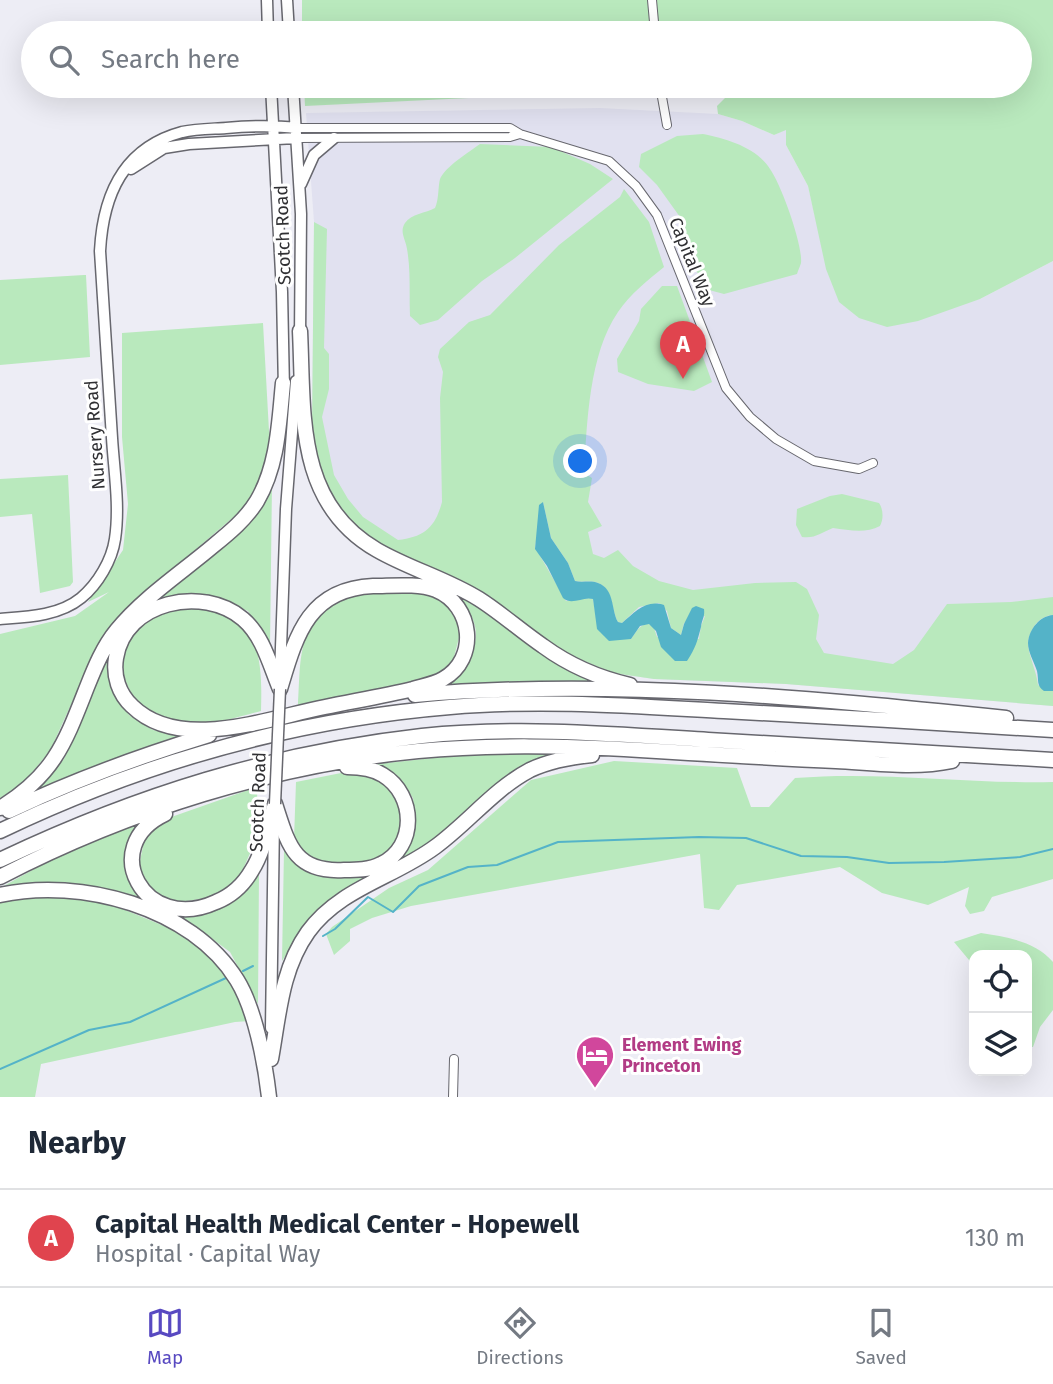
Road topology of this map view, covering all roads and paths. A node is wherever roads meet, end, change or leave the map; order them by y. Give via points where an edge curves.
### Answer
1 (267, 0) edge
2 (287, 0) edge
3 (652, 0) edge
4 (268, 21) edge
5 (288, 21) edge
6 (654, 21) edge
7 (272, 98) edge
8 (294, 98) edge
9 (662, 98) edge
10 (274, 125) junction
11 (667, 125) dead end
12 (296, 133) junction
13 (520, 134) junction
14 (334, 138) junction
15 (275, 140) junction
16 (119, 178) junction
17 (300, 190) junction
18 (300, 331) junction
19 (283, 383) junction
20 (873, 463) dead end
21 (286, 509) junction
22 (0, 619) edge
23 (279, 689) junction
24 (673, 692) junction
25 (347, 703) junction
26 (1053, 723) edge
27 (243, 724) junction
28 (1053, 730) edge
29 (709, 755) junction
30 (974, 756) junction
31 (1053, 760) edge
32 (300, 771) junction
33 (248, 783) junction
34 (275, 804) junction
35 (0, 808) edge
36 (0, 816) edge
37 (0, 831) edge
38 (0, 860) edge
39 (0, 877) edge
40 (0, 895) edge
41 (271, 1059) junction
42 (454, 1059) dead end
43 (271, 1097) edge
44 (453, 1097) edge

1 - 4 main road
2 - 5 main road
3 - 6 street
7 - 10 main road, Scotch Road
8 - 12 main road, Scotch Road
9 - 11 street
10 - 12 main road, Nursery Road
10 - 15 main road, Scotch Road
10 - 16 main road, Nursery Road via 184,132 136,155
12 - 13 street, Capital Way via 510,128
12 - 14 street, Capital Way
12 - 15 main road
12 - 17 main road, Scotch Road
13 - 14 street, Capital Way
13 - 20 street, Capital Way via 609,161 636,186 657,215 726,388 750,417 814,461 859,469
14 - 17 main road via 314,155
15 - 16 main road via 164,148
15 - 19 main road, Scotch Road
16 - 22 main road, Nursery Road via 102,221 100,251 115,541 103,571 81,598 48,613
17 - 18 main road, Scotch Road
18 - 21 main road, Scotch Road
18 - 24 highway via 310,465 328,503 354,534 386,555 472,595 569,662 622,683
19 - 21 main road, Scotch Road
19 - 35 highway via 272,466 252,509 118,629 99,658 56,758 29,789
21 - 23 main road, Scotch Road
23 - 25 highway via 302,626 318,606 339,593 366,586 423,587 444,594 457,605 468,639 454,671 433,683
23 - 27 highway via 257,635 224,607 200,601 173,602 132,626 119,647 115,667 120,690 134,708 179,730
23 - 34 main road, Scotch Road, bridge
24 - 25 highway via 488,690
24 - 26 highway via 915,708
25 - 27 highway
27 - 36 highway via 130,760
28 - 37 highway via 600,704 420,709 254,737 185,757
29 - 30 highway via 899,764 939,764
29 - 32 highway via 548,746 470,748 380,756
29 - 41 highway via 599,755 544,765 508,784 434,848 345,897 314,924 293,956
30 - 31 highway
30 - 38 highway via 594,733 425,736 287,757 208,778 99,816
32 - 33 highway
32 - 34 highway via 360,767 390,780 408,811 407,832 399,849 371,868 315,868 290,848
33 - 34 highway via 170,812 143,829 134,847 133,867 151,898 170,908 188,910 232,893 256,863
33 - 39 highway via 138,816
34 - 41 main road, Scotch Road
40 - 43 highway via 39,890 96,894 159,915 193,933 225,962 245,996
41 - 43 main road, Scotch Road
42 - 44 street

